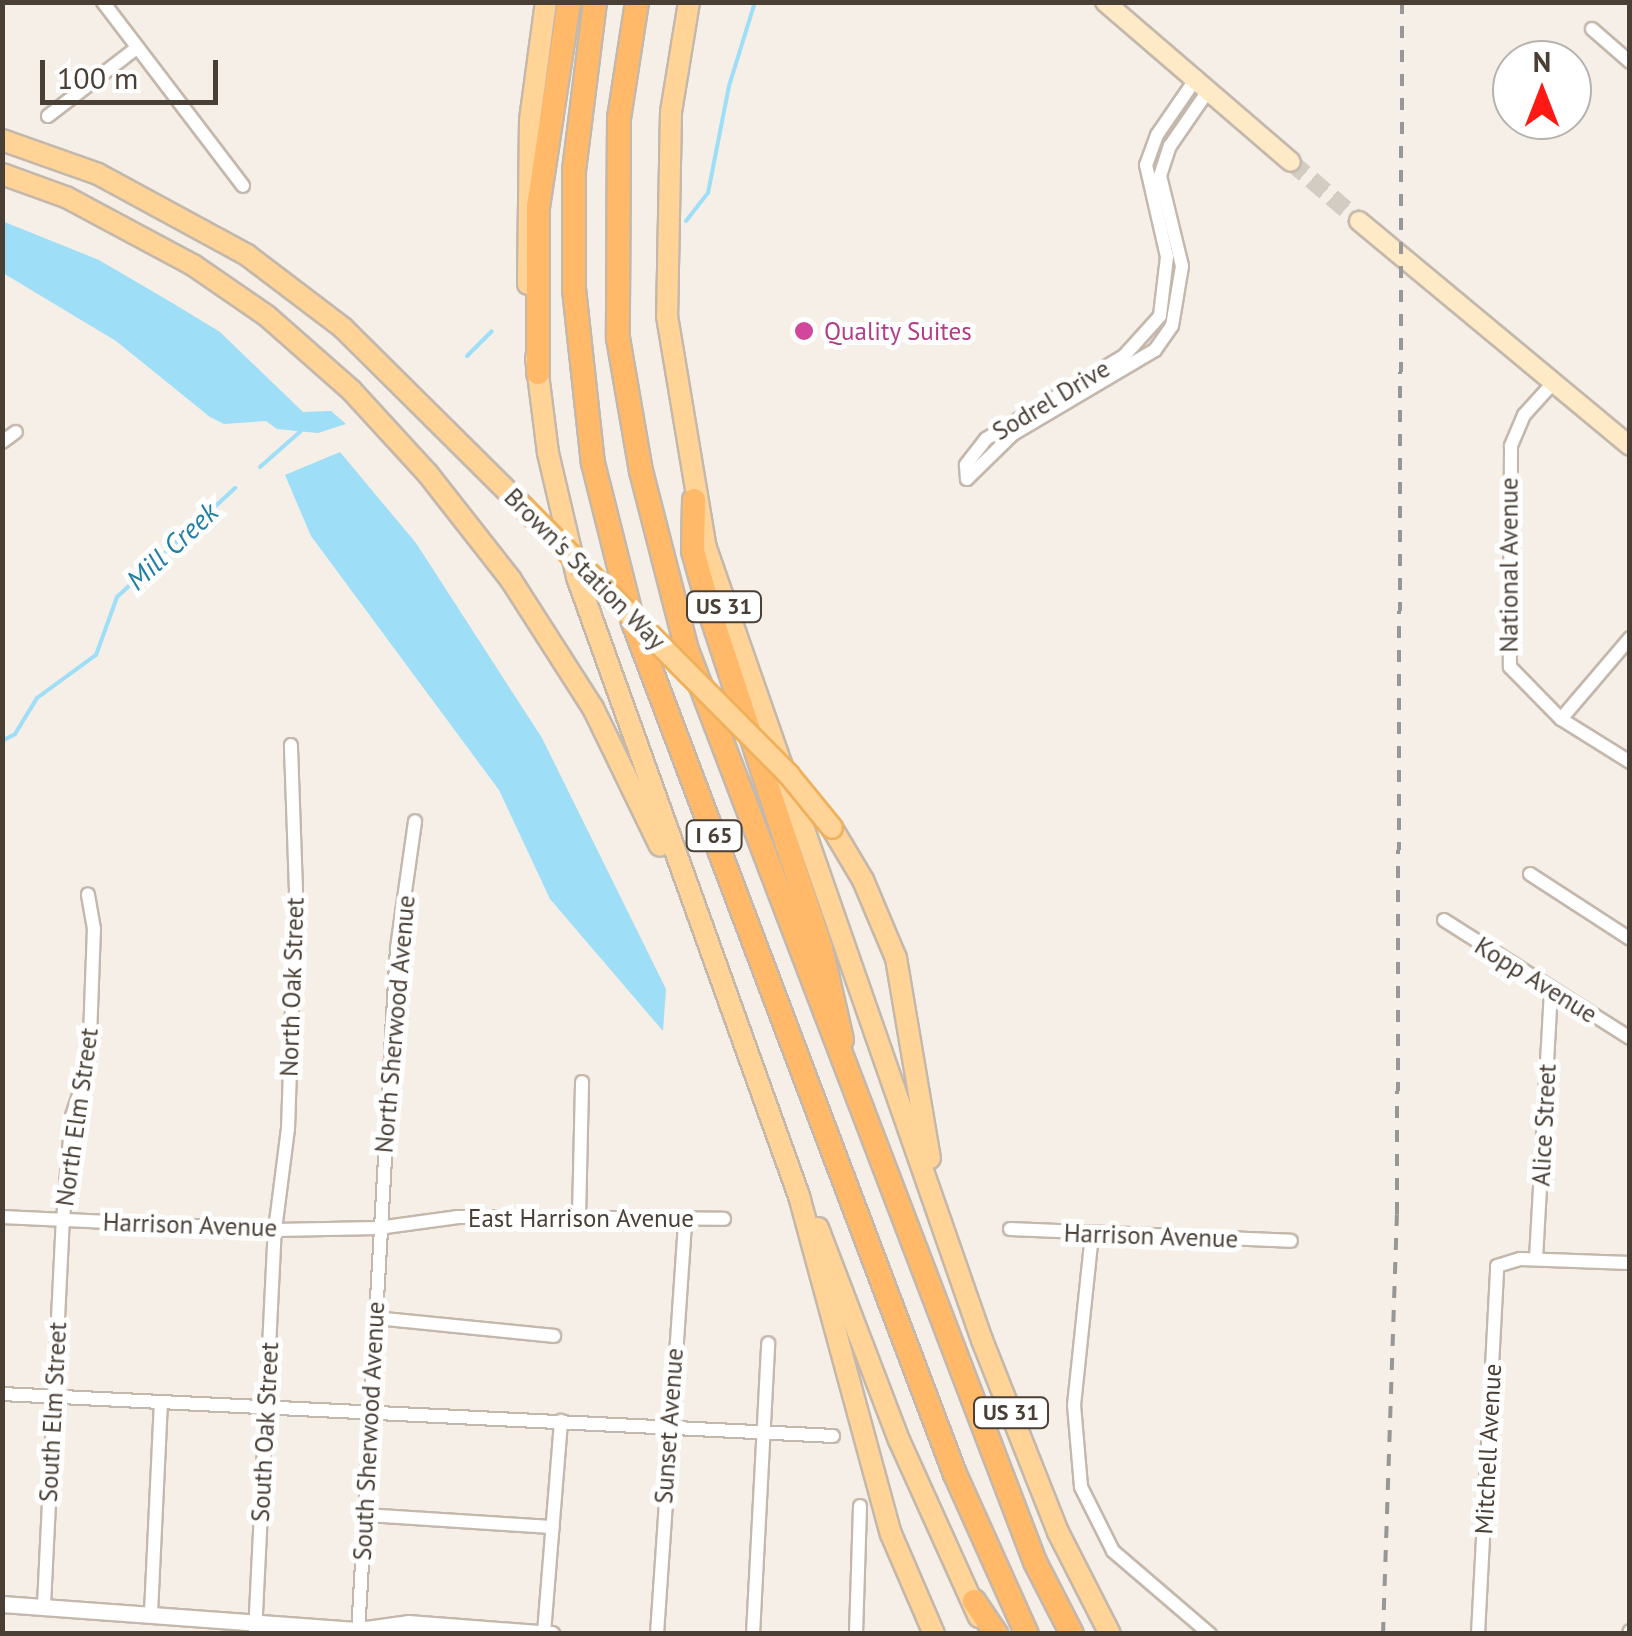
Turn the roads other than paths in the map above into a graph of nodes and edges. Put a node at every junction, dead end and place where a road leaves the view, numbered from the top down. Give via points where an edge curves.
1 (103, 2) edge
2 (546, 2) edge
3 (569, 2) edge
4 (595, 2) edge
5 (637, 2) edge
6 (690, 2) edge
7 (1105, 2) edge
8 (1592, 29) dead end
9 (134, 50) junction
10 (1630, 62) edge
11 (1203, 82) junction
12 (48, 116) dead end
13 (2, 140) edge
14 (1291, 162) tunnel mouth
15 (2, 174) edge
16 (243, 186) dead end
17 (1359, 221) tunnel mouth
18 (538, 373) junction
19 (1554, 384) junction
20 (16, 432) dead end
21 (2, 442) edge
22 (1630, 446) edge
23 (694, 500) junction
24 (1630, 638) edge
25 (1561, 718) junction
26 (291, 744) dead end
27 (1630, 762) edge
28 (416, 821) dead end
29 (1530, 874) dead end
30 (88, 895) dead end
31 (689, 901) junction
32 (1444, 920) dead end
33 (1630, 939) edge
34 (1551, 990) junction
35 (1630, 1038) edge
36 (844, 1063) junction
37 (582, 1082) dead end
38 (930, 1184) junction
39 (800, 1196) junction
40 (2, 1217) edge
41 (579, 1217) junction
42 (685, 1219) junction
43 (724, 1219) dead end
44 (62, 1220) junction
45 (378, 1228) junction
46 (276, 1230) junction
47 (1010, 1230) dead end
48 (1092, 1234) junction
49 (1291, 1242) dead end
50 (1536, 1259) junction
51 (1630, 1263) edge
52 (375, 1318) junction
53 (554, 1336) dead end
54 (768, 1343) dead end
55 (2, 1394) edge
56 (54, 1396) junction
57 (161, 1403) junction
58 (266, 1406) junction
59 (370, 1412) junction
60 (561, 1421) junction
61 (669, 1427) junction
62 (763, 1430) junction
63 (833, 1436) dead end
64 (860, 1506) dead end
65 (366, 1515) junction
66 (554, 1527) junction
67 (974, 1601) joint
68 (2, 1604) edge
69 (44, 1605) junction
70 (151, 1613) junction
71 (256, 1626) edge
72 (989, 1630) edge
73 (361, 1632) edge
74 (544, 1633) edge
75 (1026, 1633) edge
76 (552, 1634) edge
77 (657, 1634) edge
78 (753, 1634) edge
79 (856, 1634) edge
80 (934, 1634) edge
81 (1072, 1634) edge
82 (1110, 1634) edge
83 (1210, 1634) edge
84 (1478, 1634) edge

1 - 9 street
2 - 18 main road via 526,205
3 - 18 highway via 538,207
4 - 75 highway, I 65 via 574,170 574,289 594,463 628,606 955,1474
5 - 36 highway, I 65 via 619,118 615,272 631,419 687,650
6 - 23 main road, US 31 via 671,112 666,224 667,316
7 - 11 main road
8 - 10 street
9 - 12 street
9 - 16 street
11 - 11 street, Sodrel Drive via 1157,135 1146,165 1168,258 1160,316 1124,356 986,440 966,465 967,479 1014,434 1155,350 1172,326 1182,266 1160,176
11 - 14 main road
13 - 38 main road, Brown's Station Way, bridge via 156,201 282,279 380,363 789,775 832,828 868,889 898,968 930,1147
15 - 31 main road, Brown's Station Way via 101,214 193,264 294,338 390,431 486,546 546,633 593,708
17 - 19 main road
18 - 31 main road via 548,454 577,576
19 - 22 main road
19 - 25 street, National Avenue via 1524,415 1511,446 1507,651 1516,676
20 - 21 street
23 - 36 highway via 698,567 840,1012
23 - 38 main road, US 31 via 779,768
24 - 25 street
25 - 27 street, National Avenue
26 - 46 street, North Oak Street via 296,911 288,1129
28 - 45 street, North Sherwood Avenue via 396,948
29 - 33 street
30 - 44 street, North Elm Street via 94,929 88,1064 72,1116
31 - 39 main road
32 - 34 street, Kopp Avenue
34 - 35 street, Kopp Avenue
34 - 50 street, Alice Street
36 - 81 highway, I 65 via 1035,1562
37 - 41 street
38 - 82 main road, US 31 via 1025,1453
39 - 67 main road
39 - 80 main road via 891,1534
40 - 44 street, Harrison Avenue
41 - 42 street, East Harrison Avenue
41 - 45 street, East Harrison Avenue via 458,1217
42 - 43 street, East Harrison Avenue
42 - 61 street, Sunset Avenue
44 - 46 street, Harrison Avenue
44 - 56 street, South Elm Street
45 - 46 street, Harrison Avenue
45 - 52 street, South Sherwood Avenue
46 - 58 street, South Oak Street
47 - 48 street, Harrison Avenue
48 - 49 street, Harrison Avenue
48 - 83 street via 1074,1405 1081,1487 1113,1551
50 - 51 street
50 - 84 street, Mitchell Avenue via 1498,1266
52 - 53 street
52 - 59 street, South Sherwood Avenue
54 - 62 street
55 - 56 street
56 - 57 street
56 - 69 street, South Elm Street
57 - 58 street
57 - 70 street
58 - 59 street
58 - 71 street, South Oak Street
59 - 60 street
59 - 65 street, South Sherwood Avenue
60 - 61 street
60 - 66 street
61 - 62 street
61 - 77 street, Sunset Avenue
62 - 63 street
62 - 78 street
64 - 79 street
65 - 66 street
65 - 73 street, South Sherwood Avenue
66 - 74 street
67 - 72 highway
68 - 69 street
69 - 70 street
70 - 71 street
71 - 73 street
73 - 74 street via 408,1623
74 - 76 street

